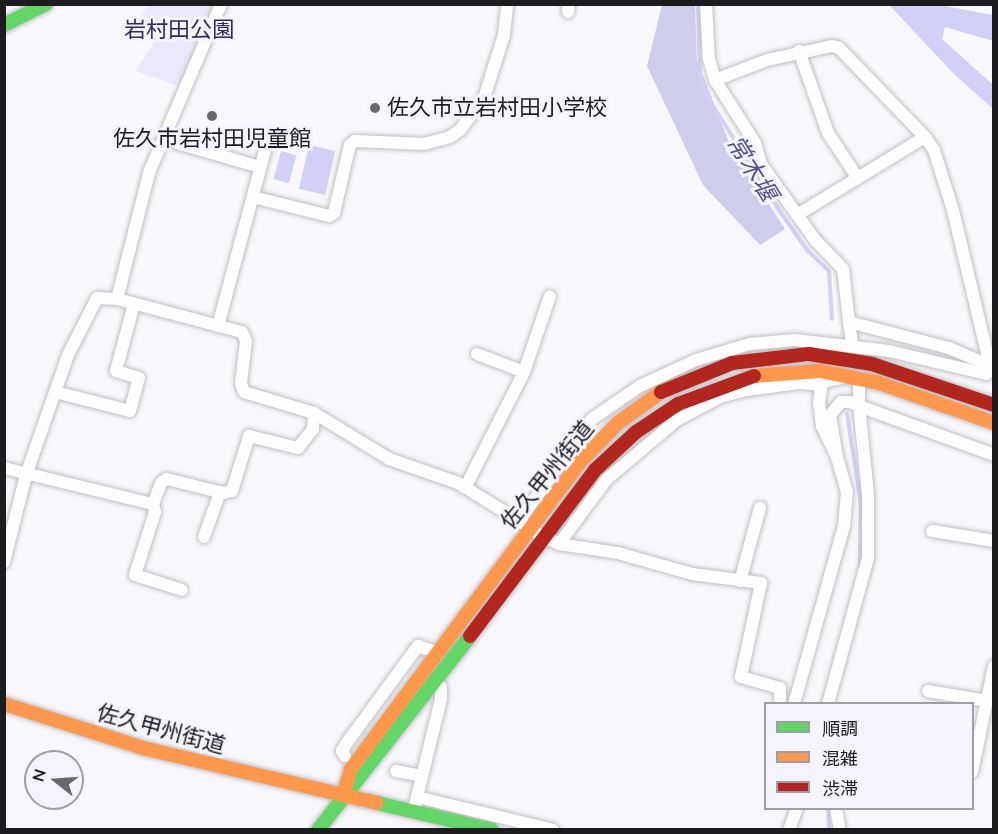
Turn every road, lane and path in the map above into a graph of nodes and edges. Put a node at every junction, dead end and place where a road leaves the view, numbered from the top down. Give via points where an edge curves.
1 (46, 4) edge
2 (221, 4) edge
3 (507, 4) edge
4 (706, 4) edge
5 (4, 25) edge
6 (799, 51) junction
7 (715, 80) junction
8 (268, 135) dead end
9 (925, 138) junction
10 (163, 139) junction
11 (260, 167) junction
12 (857, 177) junction
13 (253, 197) junction
14 (797, 215) junction
15 (550, 296) dead end
16 (117, 299) junction
17 (134, 304) junction
18 (849, 322) junction
19 (218, 326) junction
20 (852, 343) dead end
21 (836, 352) junction
22 (477, 354) dead end
23 (991, 367) edge
24 (524, 372) junction
25 (849, 375) junction
26 (820, 385) junction
27 (860, 387) dead end
28 (55, 392) junction
29 (993, 405) edge
30 (859, 406) junction
31 (314, 413) junction
32 (993, 423) edge
33 (993, 456) edge
34 (837, 457) junction
35 (4, 468) edge
36 (26, 475) junction
37 (465, 488) junction
38 (220, 492) junction
39 (153, 504) junction
40 (760, 508) dead end
41 (524, 524) junction
42 (932, 531) dead end
43 (204, 537) dead end
44 (544, 538) junction
45 (993, 541) edge
46 (559, 544) junction
47 (4, 562) edge
48 (740, 581) junction
49 (182, 590) dead end
50 (437, 652) junction
51 (993, 666) edge
52 (434, 682) junction
53 (928, 691) dead end
54 (987, 701) junction
55 (780, 702) edge
56 (795, 702) edge
57 (829, 702) edge
58 (4, 704) edge
59 (345, 756) dead end
60 (974, 763) edge
61 (396, 771) dead end
62 (422, 776) junction
63 (344, 793) junction
64 (416, 803) junction
65 (796, 810) edge
66 (836, 810) edge
67 (318, 830) edge
68 (492, 830) edge
69 (553, 830) edge
70 (789, 830) edge
71 (840, 830) edge

1 - 5 main road
2 - 10 street
3 - 13 street via 504,35 484,98 455,133 424,144 355,141 350,145 334,213 330,216
4 - 7 street via 709,59
6 - 7 street
6 - 9 street via 839,48
6 - 12 street via 824,124
7 - 14 street via 755,143 761,164
8 - 11 street
9 - 12 street
9 - 23 street via 934,150 953,210
10 - 11 street
10 - 16 street via 150,170
11 - 13 street
12 - 14 street
13 - 19 street
14 - 18 street via 843,269
15 - 24 street
16 - 17 street
16 - 28 street via 97,298 92,304
17 - 19 street
17 - 28 street via 116,371 139,378 130,411
18 - 20 street
18 - 23 street via 949,348
19 - 31 street via 246,337 241,383 244,392
21 - 23 street via 889,351 986,374
21 - 29 main road, 佐久甲州街道
21 - 41 main road, 佐久甲州街道 via 758,358 700,374 662,392 598,441
21 - 41 street via 795,340 750,344 696,360 640,386 592,419
22 - 24 street
24 - 37 street
25 - 26 street
25 - 32 main road, 佐久甲州街道
25 - 44 main road, 佐久甲州街道 via 805,370 774,372 728,383 678,404 614,451
26 - 34 street via 822,426
26 - 46 street via 799,383 747,390 701,405 614,472
27 - 30 street
28 - 36 street
30 - 33 street
30 - 34 street via 841,402 830,415
30 - 57 street via 868,494 868,558
31 - 37 street via 389,459
31 - 38 street via 313,429 298,448 249,436 232,491
34 - 56 street via 847,492 844,526
35 - 36 street
36 - 39 street via 35,473
36 - 47 street
37 - 41 street
38 - 39 street via 167,479 160,483
38 - 43 street
39 - 49 street via 155,512 135,575
40 - 48 street
41 - 44 street
41 - 50 main road, 佐久甲州街道
42 - 45 street
44 - 46 street
44 - 52 main road, 佐久甲州街道
46 - 48 street
48 - 55 street via 761,584 741,677 780,688
50 - 59 street via 418,646 346,744 342,751
50 - 63 main road, 佐久甲州街道 via 351,769
51 - 54 street
52 - 62 street via 441,687 441,699
52 - 63 main road, 佐久甲州街道 via 363,777
53 - 54 street
54 - 60 street
58 - 63 main road, 佐久甲州街道 via 138,747
61 - 62 street
62 - 64 street
63 - 64 main road
63 - 67 main road
64 - 68 main road
64 - 69 street
65 - 70 street
66 - 71 street

